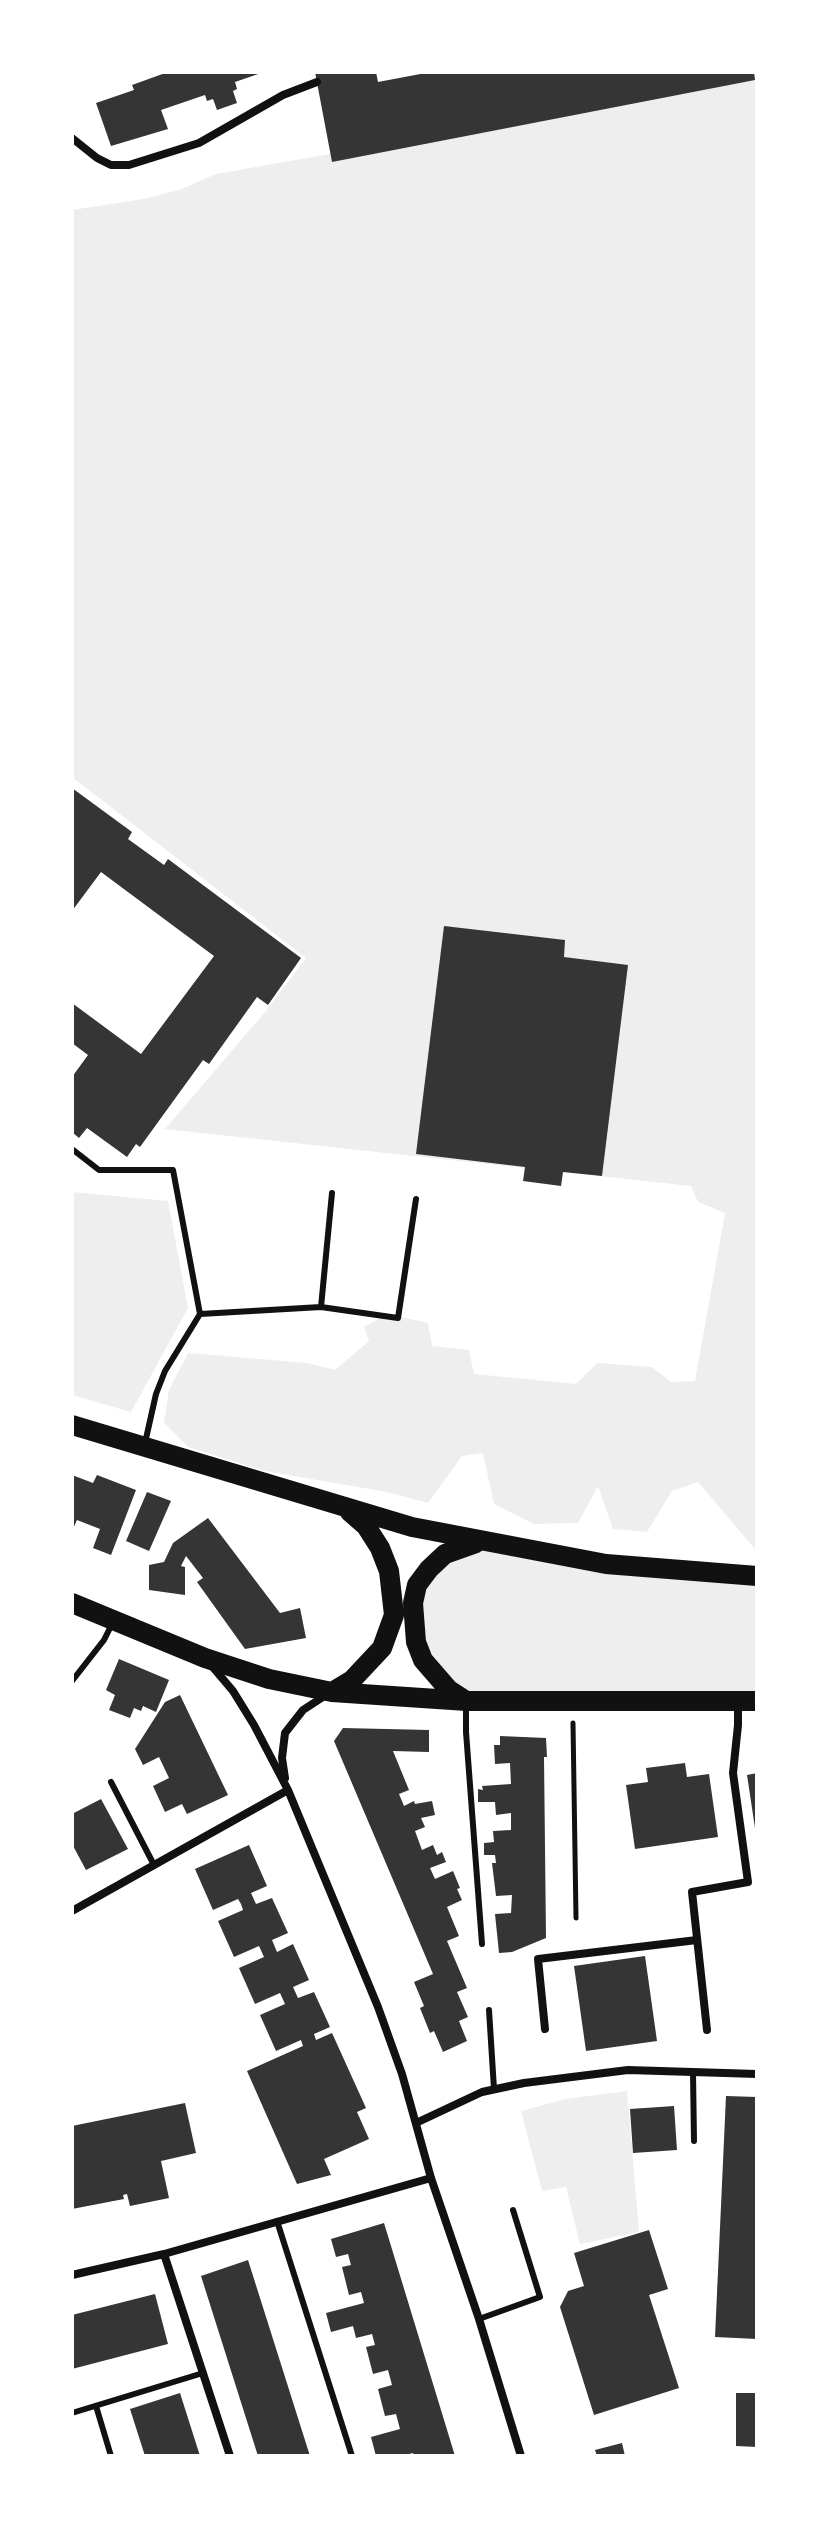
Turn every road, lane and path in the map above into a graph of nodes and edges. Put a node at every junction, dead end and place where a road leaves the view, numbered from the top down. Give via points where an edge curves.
1 (317, 82) dead end
2 (72, 138) edge
3 (72, 1149) edge
4 (332, 1193) dead end
5 (416, 1199) dead end
6 (321, 1307) junction
7 (200, 1314) junction
8 (72, 1425) edge
9 (144, 1445) junction
10 (347, 1509) junction
11 (479, 1542) junction
12 (757, 1576) edge
13 (72, 1603) edge
14 (114, 1620) junction
15 (205, 1658) junction
16 (72, 1681) edge
17 (332, 1692) junction
18 (467, 1701) junction
19 (573, 1701) junction
20 (748, 1701) edge
21 (111, 1782) dead end
22 (288, 1790) junction
23 (154, 1865) junction
24 (72, 1911) edge
25 (576, 1918) dead end
26 (697, 1940) junction
27 (482, 1944) dead end
28 (489, 2010) dead end
29 (545, 2029) dead end
30 (707, 2030) dead end
31 (693, 2072) junction
32 (757, 2074) edge
33 (494, 2089) junction
34 (416, 2123) junction
35 (694, 2141) dead end
36 (431, 2178) junction
37 (513, 2210) dead end
38 (277, 2221) junction
39 (164, 2254) junction
40 (72, 2275) edge
41 (479, 2319) junction
42 (203, 2373) junction
43 (96, 2406) junction
44 (72, 2413) edge
45 (111, 2456) edge
46 (230, 2456) edge
47 (352, 2456) edge
48 (521, 2456) edge

1 - 2 street via 283,95 199,143 129,165 111,165
3 - 7 lane via 99,1170 173,1170
4 - 6 lane
5 - 6 lane via 398,1318
6 - 7 lane
7 - 9 lane via 165,1371
8 - 9 highway
9 - 10 highway
10 - 11 highway
10 - 17 highway via 380,1548 389,1571 394,1615 382,1648 352,1680
11 - 12 highway via 606,1564
11 - 18 highway via 445,1554 417,1585 413,1603 423,1660 449,1690
13 - 14 highway
14 - 15 highway
14 - 16 lane
15 - 17 highway
15 - 22 street via 233,1691
17 - 18 highway
17 - 22 street via 303,1710 285,1733 282,1758
18 - 19 highway
18 - 27 lane
19 - 20 highway
19 - 25 path
20 - 26 street via 733,1773 748,1882 692,1892
21 - 23 lane
22 - 23 street
22 - 34 street via 383,2019
23 - 24 street
26 - 29 street via 538,1959
26 - 30 street
28 - 33 lane
31 - 32 street
31 - 33 street via 628,2070
31 - 35 lane
33 - 34 street
34 - 36 street
36 - 38 street
36 - 41 street
37 - 41 lane via 540,2297
38 - 39 street
38 - 47 lane
39 - 40 street
39 - 42 street
41 - 48 street
42 - 43 lane
42 - 46 street
43 - 44 lane
43 - 45 lane

